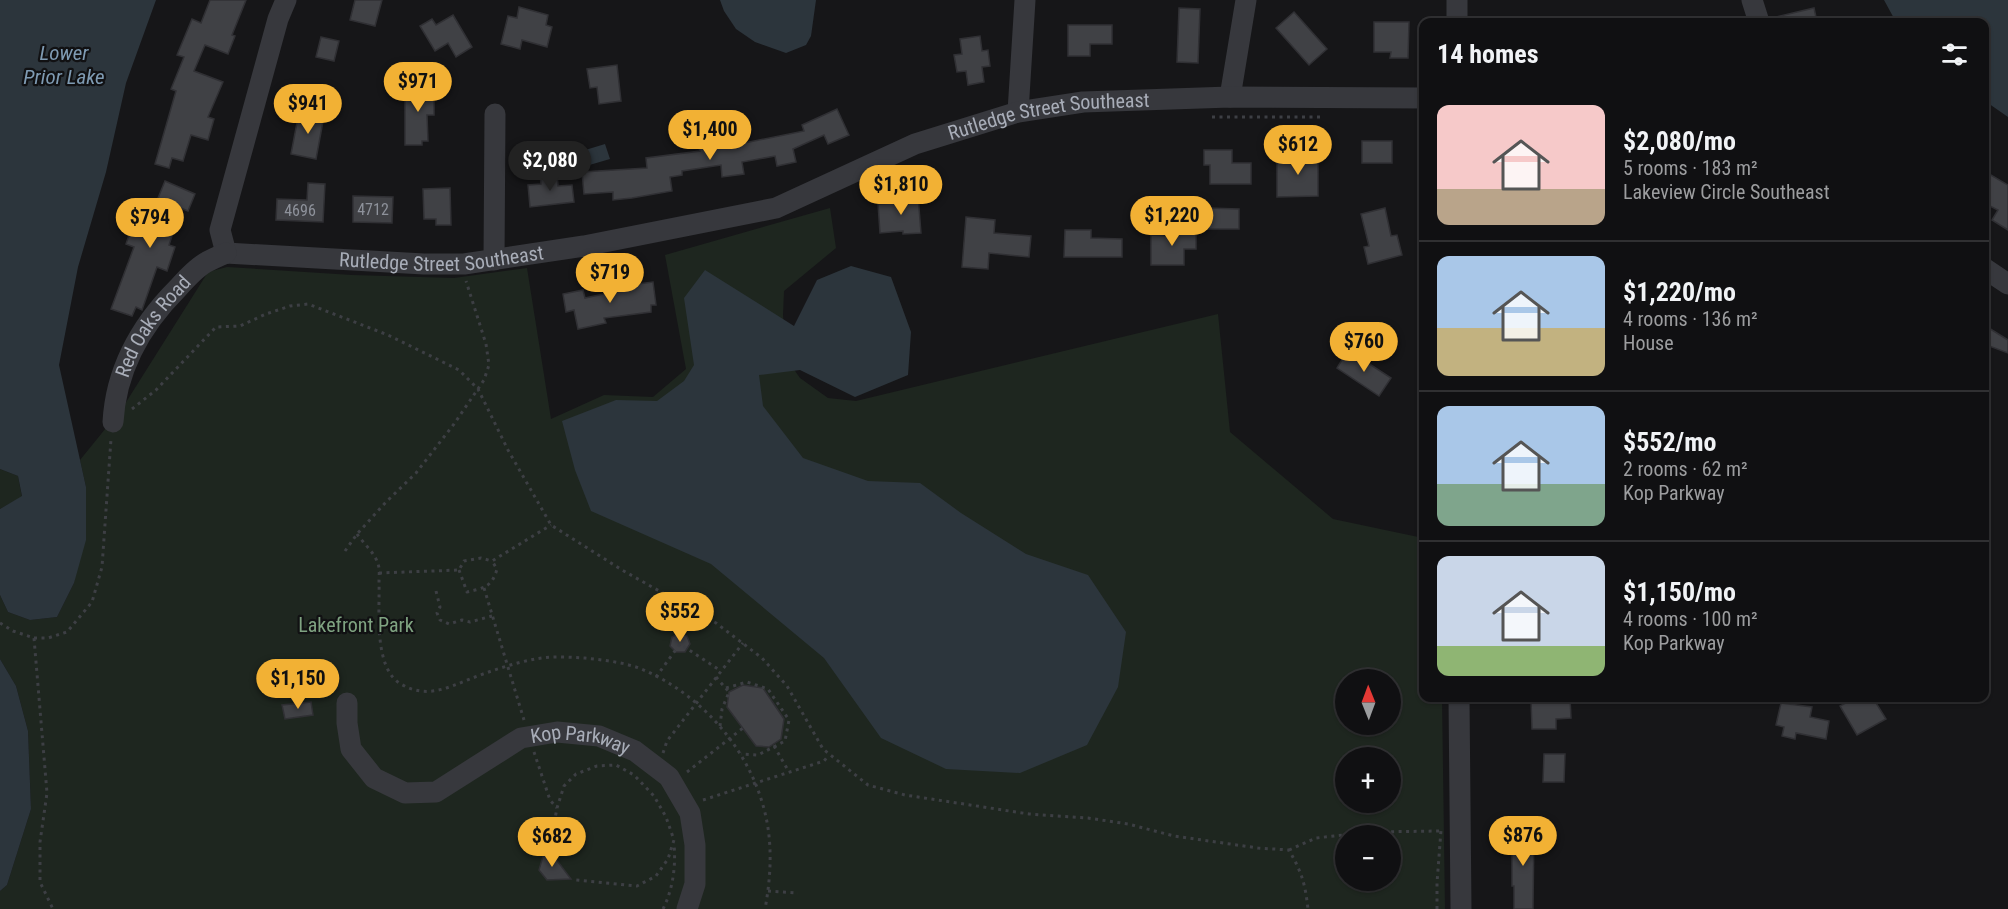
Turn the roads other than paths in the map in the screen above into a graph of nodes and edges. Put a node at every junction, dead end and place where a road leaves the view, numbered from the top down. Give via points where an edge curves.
1 (286, 0) edge
2 (1025, 0) edge
3 (1246, 0) edge
4 (1457, 0) edge
5 (1752, 0) edge
6 (1457, 18) edge
7 (1758, 18) edge
8 (1230, 97) junction
9 (1419, 98) edge
10 (1018, 112) junction
11 (495, 114) dead end
12 (226, 253) junction
13 (494, 260) junction
14 (1989, 271) edge
15 (2008, 284) edge
16 (113, 422) road end
17 (1459, 702) edge
18 (347, 703) dead end
19 (687, 909) edge
20 (1461, 909) edge

1 - 12 street via 220,230
2 - 10 street
3 - 8 street
4 - 6 street
5 - 7 street
8 - 9 street, Rutledge Street Southeast
8 - 10 street, Rutledge Street Southeast via 1083,102
10 - 13 street, Rutledge Street Southeast via 915,144 776,208
11 - 13 street
12 - 13 street, Rutledge Street Southeast via 424,264
12 - 16 street, Red Oaks Road via 192,273 160,305 138,337 124,365
14 - 15 street
17 - 20 street
18 - 19 street, Kop Parkway via 351,749 374,778 405,793 436,792 521,738 556,732 599,736 635,751 669,777 690,813 695,884

